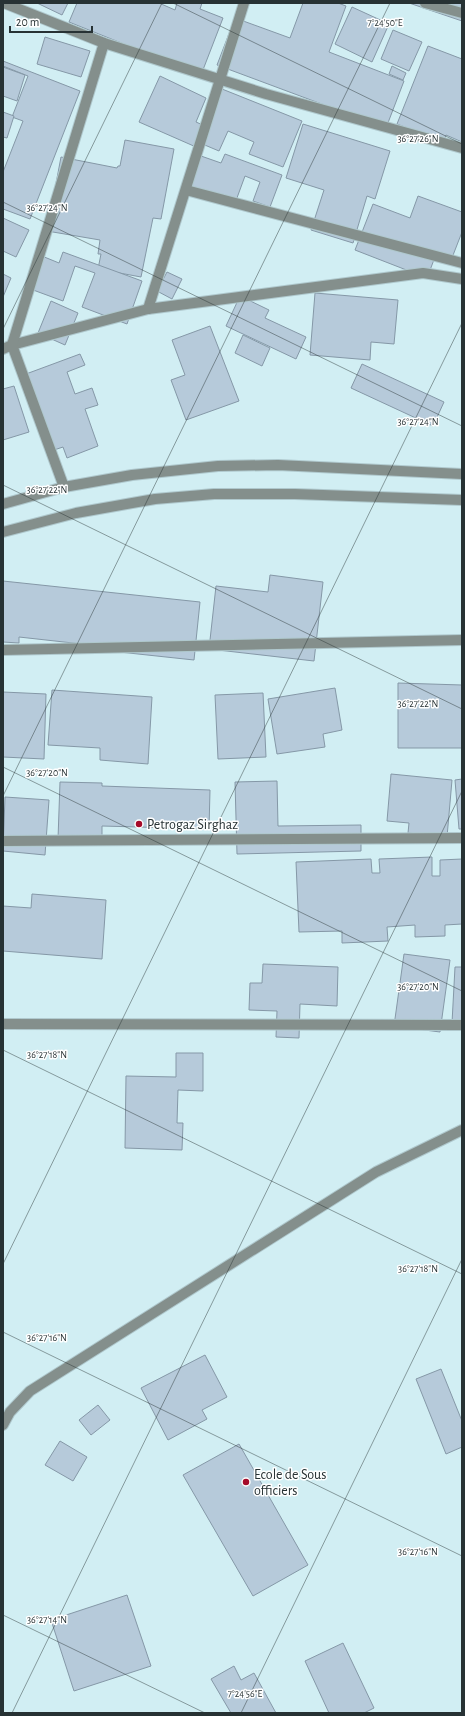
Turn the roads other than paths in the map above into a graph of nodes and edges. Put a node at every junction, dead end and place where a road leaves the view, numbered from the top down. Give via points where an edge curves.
1 (4, 3) edge
2 (244, 3) edge
3 (425, 3) edge
4 (462, 13) edge
5 (104, 43) junction
6 (220, 79) junction
7 (462, 148) edge
8 (186, 190) junction
9 (462, 263) edge
10 (462, 279) edge
11 (148, 309) junction
12 (7, 347) edge
13 (462, 474) edge
14 (64, 487) junction
15 (462, 500) edge
16 (3, 504) edge
17 (3, 532) edge
18 (462, 640) edge
19 (3, 650) edge
20 (462, 838) edge
21 (3, 841) edge
22 (3, 1024) edge
23 (462, 1025) edge
24 (462, 1130) edge
25 (3, 1425) edge

1 - 5 street
2 - 6 street
3 - 4 street
5 - 6 street
5 - 12 street
6 - 7 street
6 - 8 street
8 - 9 street
8 - 11 street
10 - 11 street via 423,274
11 - 12 street
12 - 14 street
13 - 14 street via 278,465 218,466 132,475
14 - 16 street
15 - 17 street via 214,494 154,499 76,512
18 - 19 street
20 - 21 street
22 - 23 street
24 - 25 street via 376,1172 30,1391 10,1412

